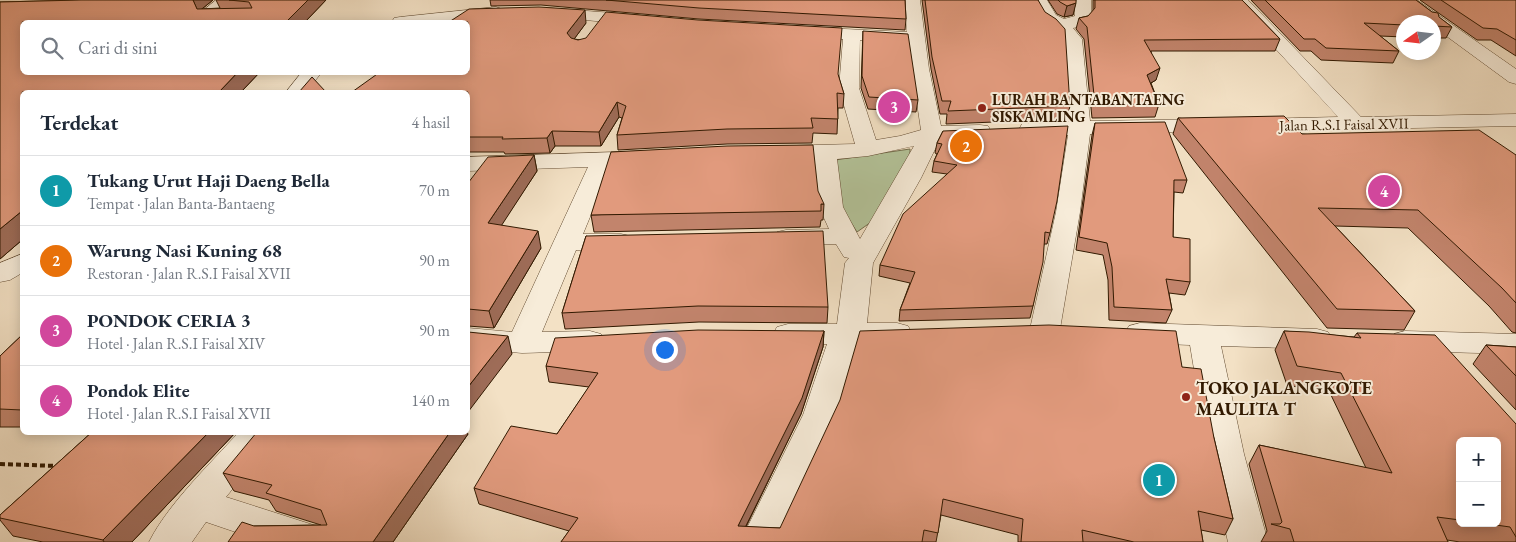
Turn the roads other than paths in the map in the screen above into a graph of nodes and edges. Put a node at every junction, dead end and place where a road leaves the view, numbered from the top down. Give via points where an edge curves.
1 (227, 0) edge
2 (477, 0) edge
3 (912, 0) edge
4 (1039, 0) edge
5 (1083, 0) edge
6 (1239, 0) edge
7 (1407, 0) edge
8 (458, 16) junction
9 (602, 17) junction
10 (215, 20) edge
11 (419, 20) edge
12 (657, 22) edge
13 (1061, 26) junction
14 (790, 32) edge
15 (588, 35) edge
16 (852, 35) junction
17 (917, 38) junction
18 (310, 75) edge
19 (1516, 78) edge
20 (298, 90) edge
21 (1516, 120) edge
22 (1356, 124) junction
23 (1080, 127) junction
24 (932, 133) junction
25 (868, 149) junction
26 (756, 153) edge
27 (825, 153) junction
28 (669, 156) edge
29 (602, 160) junction
30 (470, 164) edge
31 (845, 236) junction
32 (765, 238) edge
33 (648, 241) edge
34 (565, 242) junction
35 (20, 263) edge
36 (859, 263) junction
37 (0, 274) edge
38 (1046, 330) edge
39 (1112, 331) edge
40 (927, 332) edge
41 (757, 334) edge
42 (847, 335) junction
43 (1204, 337) junction
44 (470, 338) edge
45 (620, 339) edge
46 (1343, 340) edge
47 (1382, 341) edge
48 (1432, 342) junction
49 (522, 343) junction
50 (1516, 344) edge
51 (1458, 370) edge
52 (257, 435) edge
53 (198, 504) junction
54 (169, 542) edge
55 (315, 542) edge
56 (760, 542) edge
57 (1248, 542) edge

1 - 10 street via 208,13 209,18
2 - 8 street
3 - 17 street
4 - 13 street via 1050,18
5 - 13 street via 1083,18
6 - 22 street
7 - 19 street
8 - 9 street via 524,12
8 - 11 street
9 - 12 street
9 - 15 street
13 - 23 street via 1073,39
14 - 16 street
16 - 17 street
16 - 25 street via 849,88
17 - 24 street
18 - 20 street
21 - 22 street, Jalan R.S.I Faisal XVII
22 - 23 street, Jalan R.S.I Faisal XVII
23 - 24 street, Jalan R.S.I Faisal XVII
23 - 38 street
24 - 25 street, Jalan R.S.I Faisal XVII
24 - 36 street
25 - 27 street, Jalan R.S.I Faisal XVII
26 - 27 street, Jalan R.S.I Faisal XVII
27 - 31 street via 832,207
28 - 29 street
29 - 30 street
29 - 34 street
31 - 32 street
31 - 36 street
33 - 34 street
34 - 49 street
35 - 37 street
36 - 42 street
39 - 43 street
40 - 42 street
41 - 42 street
42 - 56 street via 820,415
43 - 46 street
43 - 57 street via 1226,454
44 - 49 street
45 - 49 street
47 - 48 street
48 - 50 street
48 - 51 street
52 - 53 street
53 - 54 street
53 - 55 street

